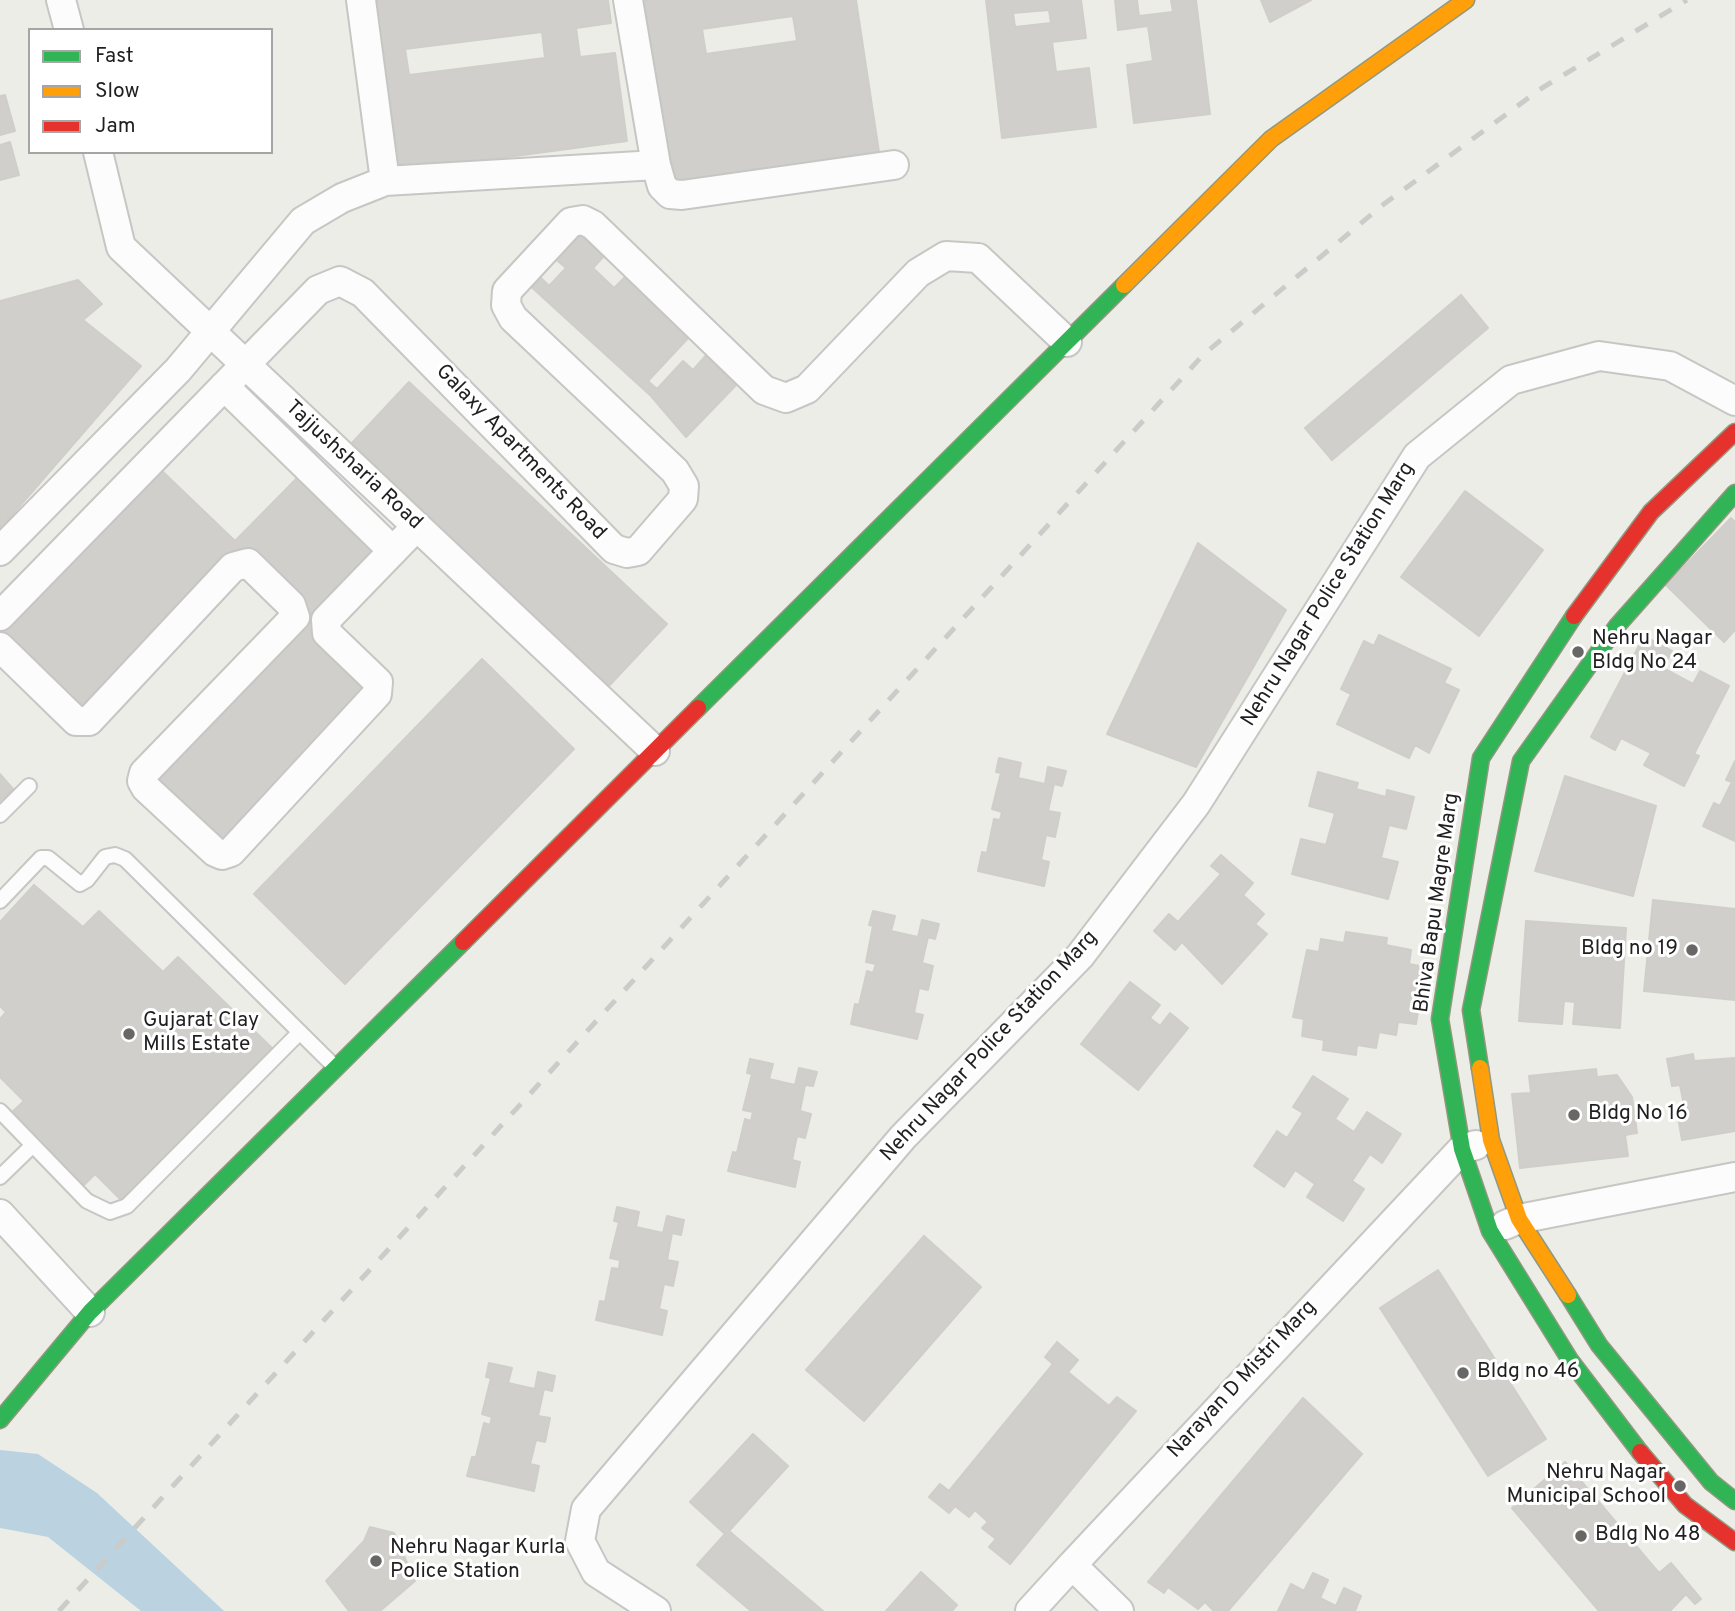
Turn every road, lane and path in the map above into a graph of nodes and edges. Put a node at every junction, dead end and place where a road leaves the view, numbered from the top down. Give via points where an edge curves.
1 (61, 0) edge
2 (361, 0) edge
3 (628, 0) edge
4 (1465, 0) edge
5 (68, 28) edge
6 (98, 154) edge
7 (656, 165) junction
8 (894, 165) dead end
9 (386, 181) junction
10 (211, 331) junction
11 (1067, 342) junction
12 (245, 364) junction
13 (224, 386) junction
14 (1735, 401) edge
15 (1730, 445) edge
16 (1735, 493) edge
17 (417, 526) junction
18 (0, 551) edge
19 (393, 551) junction
20 (0, 616) edge
21 (0, 647) edge
22 (655, 751) junction
23 (29, 786) dead end
24 (0, 815) edge
25 (0, 901) edge
26 (300, 1032) junction
27 (336, 1068) junction
28 (0, 1111) edge
29 (1491, 1140) junction
30 (33, 1145) junction
31 (1461, 1149) junction
32 (0, 1177) edge
33 (1735, 1177) edge
34 (0, 1214) edge
35 (1519, 1219) junction
36 (1490, 1231) junction
37 (90, 1312) junction
38 (0, 1420) edge
39 (1663, 1426) junction
40 (1636, 1448) junction
41 (1735, 1501) edge
42 (1735, 1542) edge
43 (1072, 1565) junction
44 (656, 1611) edge
45 (1030, 1611) edge
46 (1119, 1611) edge

1 - 5 street
2 - 9 street
3 - 7 street
4 - 11 street via 1271,139
6 - 10 street, Tajjushsharia Road via 121,247
7 - 8 street via 662,186 670,194 682,195
7 - 9 street
9 - 10 street via 342,198 303,221
10 - 12 street, Tajjushsharia Road
10 - 18 street
11 - 12 street, Galaxy Apartments Road via 978,258 946,256 918,273 807,389 786,398 764,390 593,225 583,220 571,222 507,291 506,305 513,318 675,471 684,486 683,499 638,551 627,553 614,549 363,293 340,281 318,290
11 - 22 street
12 - 13 street
12 - 17 street, Tajjushsharia Road
13 - 19 street
13 - 20 street
14 - 44 street, Nehru Nagar Police Station Marg via 1670,366 1599,356 1511,380 1417,456 1196,804 1080,956 903,1137 586,1509 580,1541 596,1572
15 - 31 street, Bhiva Bapu Magre Marg via 1651,512 1589,593 1481,758 1440,1019
16 - 29 street via 1617,626 1521,761 1471,1010
17 - 19 street
17 - 22 street, Tajjushsharia Road
19 - 21 street via 326,620 327,633 378,682 377,694 231,852 222,855 142,781 144,773 295,617 291,605 248,563 233,567 89,720 76,721
22 - 27 street
23 - 24 lane
25 - 26 lane via 41,858 48,858 80,884 106,857 125,859
26 - 27 lane
26 - 30 lane via 127,1206 110,1212 96,1208
27 - 37 street
28 - 30 lane
29 - 31 street
29 - 35 street
30 - 32 lane
31 - 36 street, Bhiva Bapu Magre Marg
31 - 43 street, Narayan D Mistri Marg
33 - 35 street
34 - 37 street
35 - 36 street
35 - 39 street via 1599,1345
36 - 40 street, Bhiva Bapu Magre Marg via 1570,1360
37 - 38 street
39 - 40 street
39 - 41 street via 1711,1482
40 - 42 street, Bhiva Bapu Magre Marg via 1685,1505
43 - 45 street, Narayan D Mistri Marg
43 - 46 street

